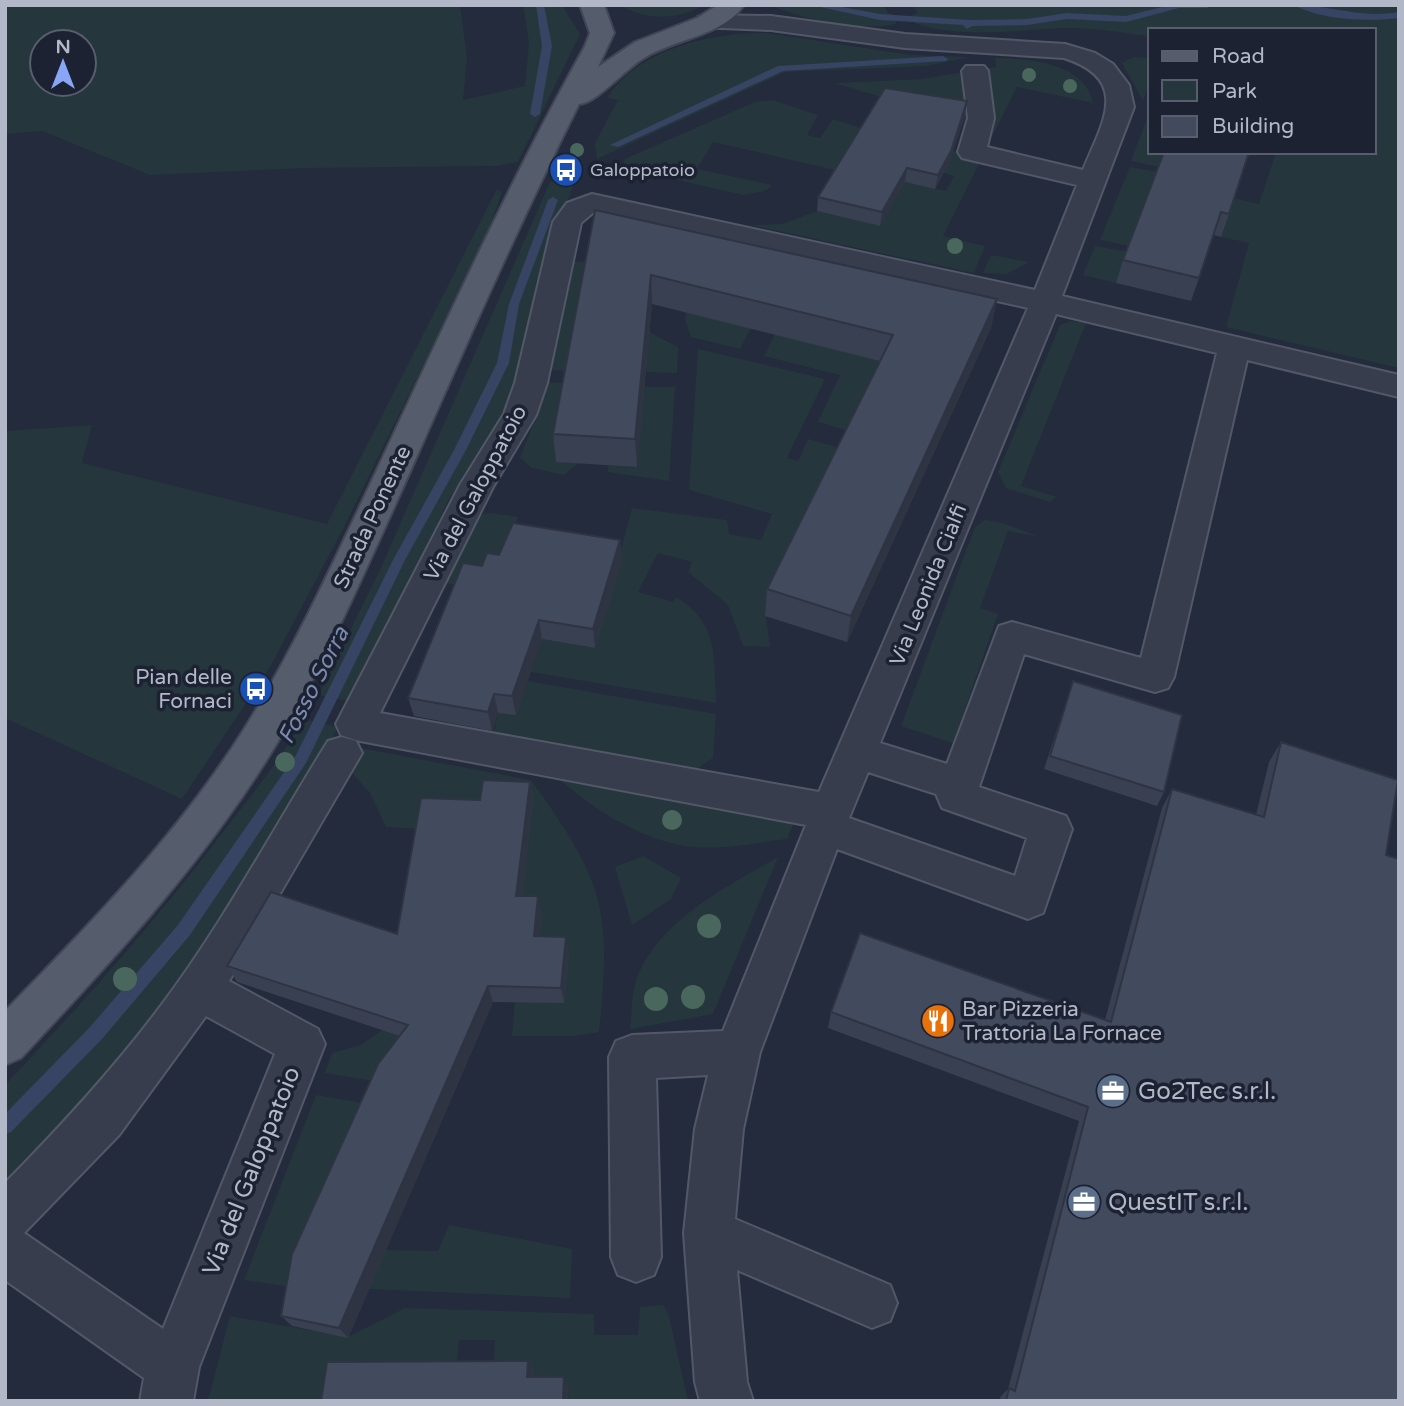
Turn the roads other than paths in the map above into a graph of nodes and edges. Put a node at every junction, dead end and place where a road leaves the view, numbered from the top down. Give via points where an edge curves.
1 (732, 5) edge
2 (756, 5) edge
3 (592, 6) edge
4 (697, 25) junction
5 (812, 29) junction
6 (975, 71) dead end
7 (558, 122) junction
8 (1093, 181) junction
9 (1046, 302) junction
10 (1235, 345) junction
11 (1399, 386) edge
12 (858, 752) junction
13 (342, 753) dead end
14 (960, 785) junction
15 (828, 820) junction
16 (200, 989) junction
17 (5, 1043) edge
18 (737, 1052) junction
19 (5, 1219) edge
20 (709, 1233) junction
21 (5, 1250) edge
22 (636, 1257) dead end
23 (872, 1303) dead end
24 (169, 1384) edge
25 (727, 1401) edge

1 - 4 main road, Strada Ponente
2 - 5 street, Via Leonida Cialfi
3 - 4 main road, Strada Ponente via 604,17 626,25 665,30
3 - 7 main road, Strada Ponente via 601,38
4 - 5 street, Via Leonida Cialfi via 754,22
4 - 7 main road, Strada Ponente via 652,43 616,65
5 - 8 street, Via Leonida Cialfi via 925,43 1048,49 1091,59 1118,86 1121,107
6 - 8 street via 981,118 972,152
7 - 17 main road, Strada Ponente via 324,620 253,748 142,895
8 - 9 street, Via Leonida Cialfi
9 - 10 street, Via del Galoppatoio
9 - 12 street, Via Leonida Cialfi
9 - 15 street, Via del Galoppatoio via 592,202 576,209 567,222 520,415 477,485 355,724
10 - 11 street, Via del Galoppatoio
10 - 14 street via 1155,677 1012,636
12 - 14 street
12 - 15 street, Via Leonida Cialfi
13 - 16 street
14 - 15 street via 956,796 1051,828 1028,900
15 - 18 street, Via Leonida Cialfi
16 - 19 street via 125,1090
16 - 24 street, Via del Galoppatoio via 302,1044
18 - 20 street, Via Leonida Cialfi via 719,1129
18 - 22 street via 632,1057
20 - 23 street
20 - 25 street, Via Leonida Cialfi via 721,1382
21 - 24 street, Via del Galoppatoio

